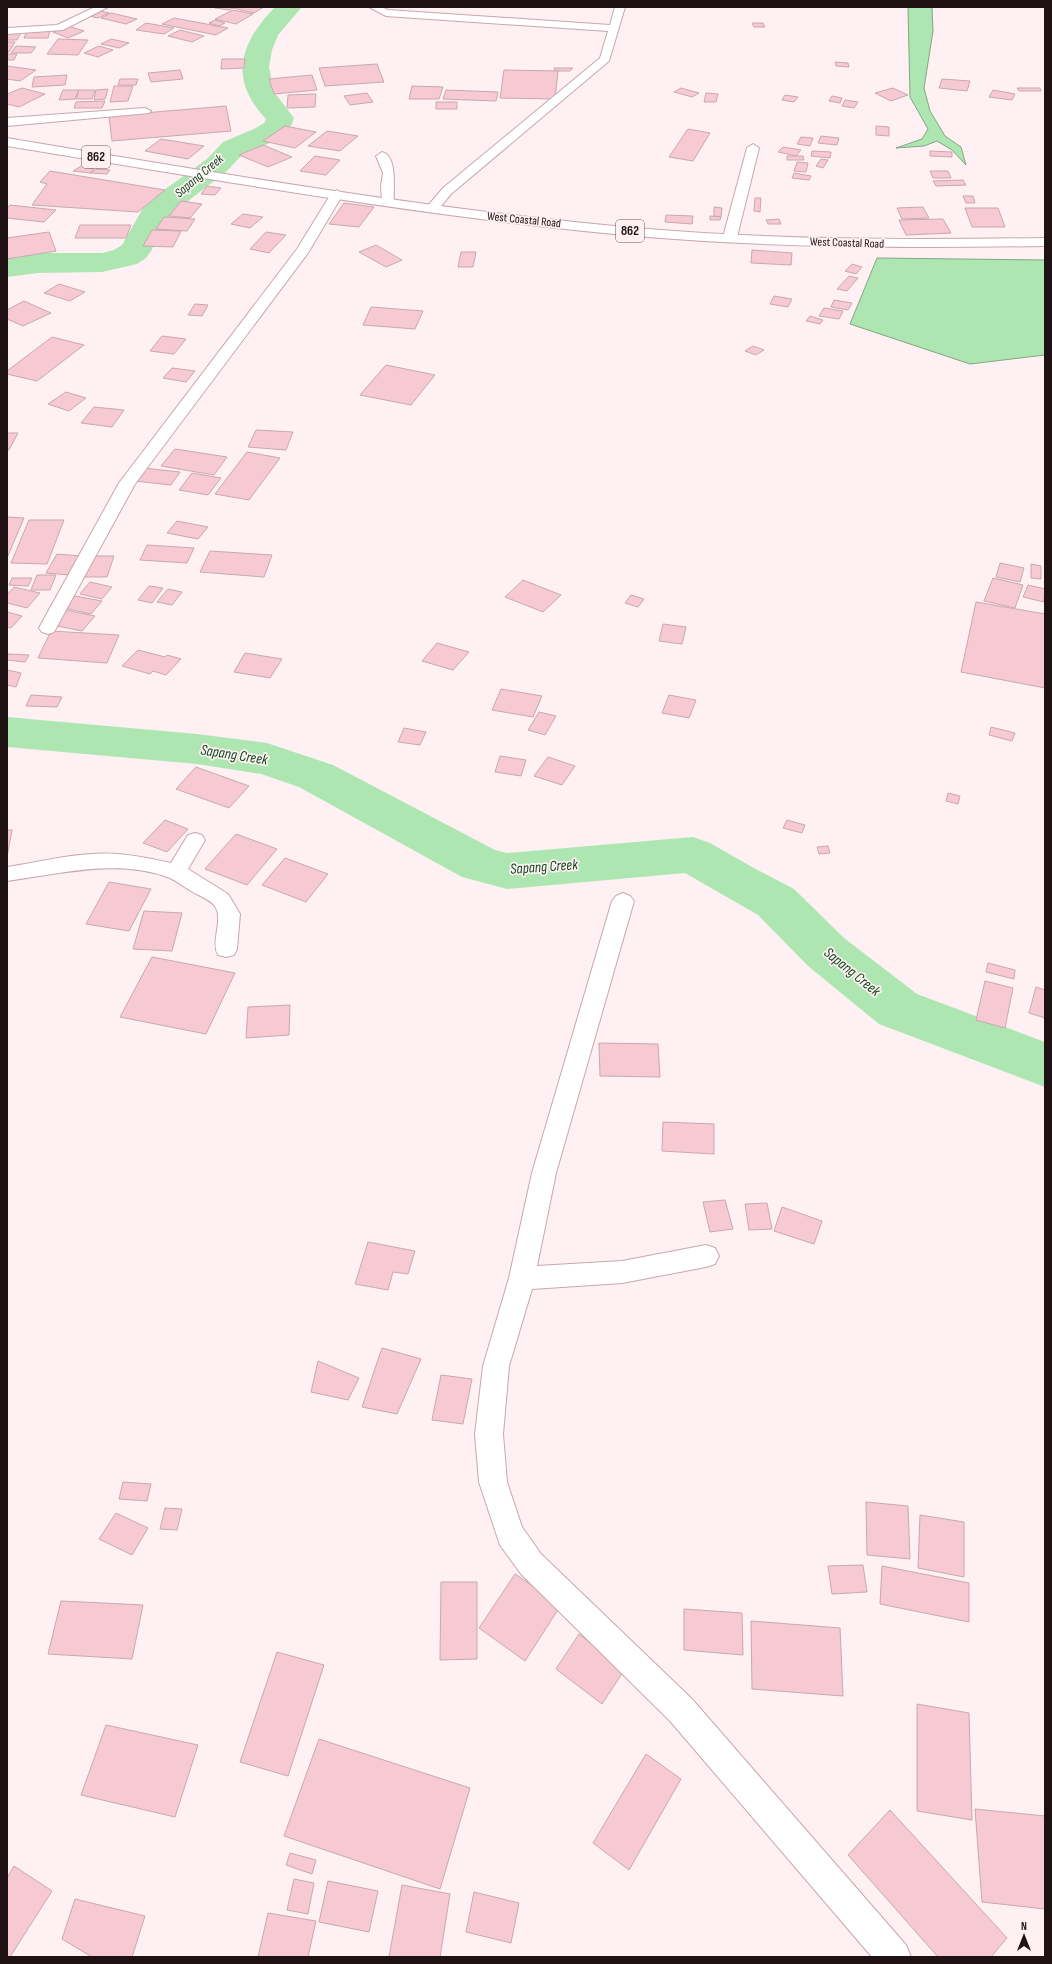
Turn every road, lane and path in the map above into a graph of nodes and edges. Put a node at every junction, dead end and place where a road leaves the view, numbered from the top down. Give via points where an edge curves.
1 (103, 7) edge
2 (374, 7) edge
3 (620, 7) edge
4 (613, 28) junction
5 (7, 31) edge
6 (145, 111) dead end
7 (7, 122) edge
8 (7, 142) edge
9 (753, 148) dead end
10 (382, 156) dead end
11 (337, 194) junction
12 (388, 202) junction
13 (432, 208) junction
14 (730, 238) junction
15 (1045, 242) edge
16 (48, 628) dead end
17 (195, 840) dead end
18 (176, 872) junction
19 (7, 874) edge
20 (623, 901) dead end
21 (226, 949) dead end
22 (706, 1256) dead end
23 (522, 1278) junction
24 (894, 1957) edge

1 - 5 street via 59,28
2 - 4 street via 386,13
3 - 4 street
4 - 13 street via 605,58 447,191
6 - 7 street
8 - 11 street, West Coastal Road / 862
9 - 14 street
10 - 12 street via 389,173
11 - 12 street, West Coastal Road / 862
11 - 16 street via 303,250 127,483
12 - 13 street, West Coastal Road / 862
13 - 14 street, West Coastal Road / 862 via 637,232
14 - 15 street, West Coastal Road / 862 via 881,244
17 - 18 street
18 - 19 street via 115,861
18 - 21 street via 221,899 229,914
20 - 23 street via 544,1173
22 - 23 street via 622,1272
23 - 24 street via 496,1366 489,1434 493,1482 510,1535 531,1564 681,1710

